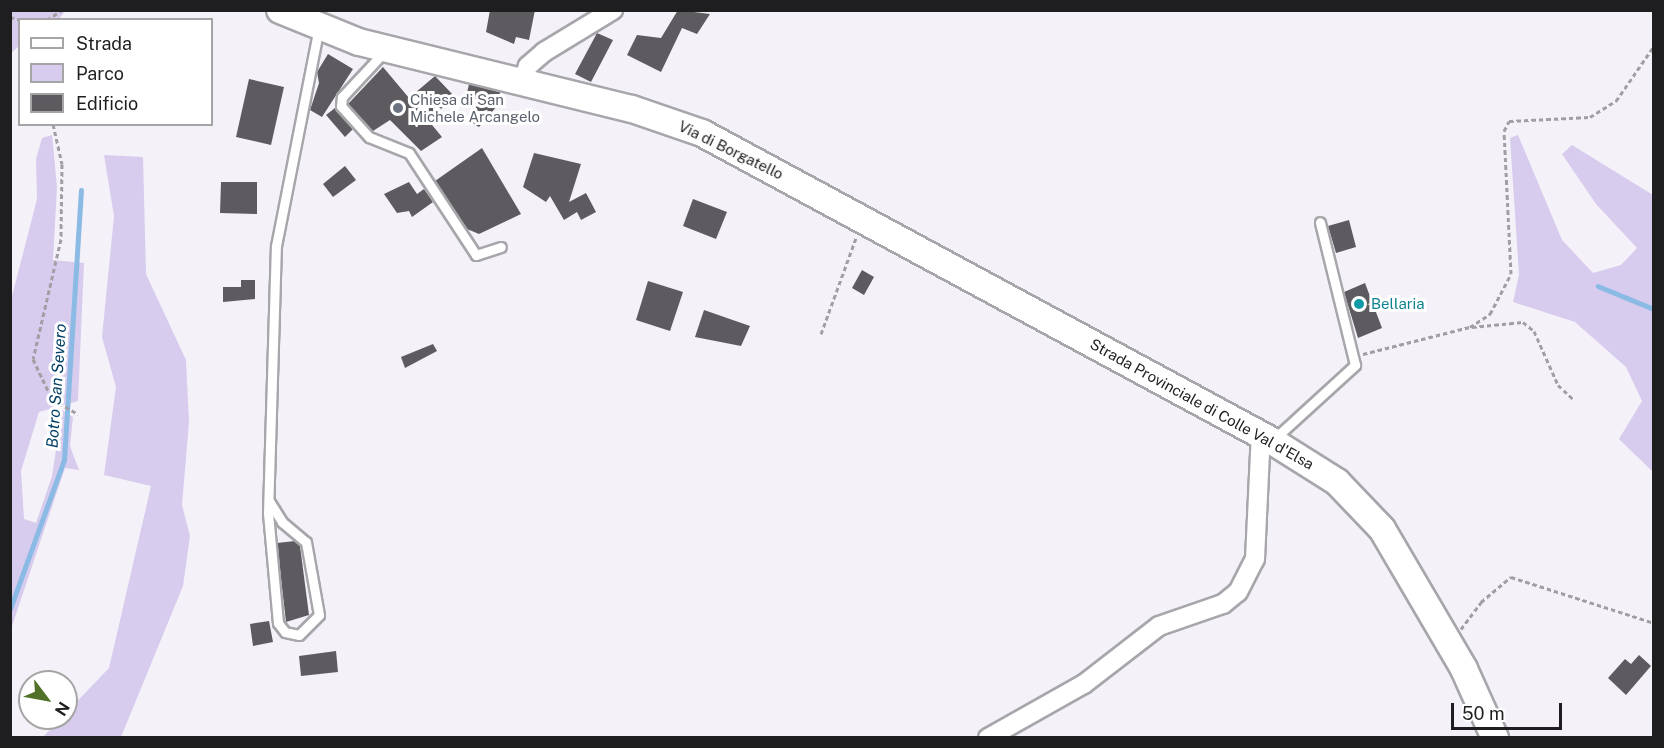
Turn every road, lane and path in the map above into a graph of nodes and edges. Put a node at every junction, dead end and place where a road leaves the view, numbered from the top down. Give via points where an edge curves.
1 (613, 10) edge
2 (280, 11) edge
3 (319, 26) junction
4 (1653, 46) edge
5 (386, 50) junction
6 (522, 83) junction
7 (53, 126) edge
8 (863, 219) junction
9 (1320, 222) dead end
10 (501, 247) dead end
11 (1470, 327) junction
12 (821, 334) dead end
13 (1356, 356) junction
14 (1574, 400) dead end
15 (78, 414) dead end
16 (1266, 437) junction
17 (269, 501) junction
18 (1653, 623) edge
19 (1448, 639) junction
20 (988, 738) edge
21 (1495, 738) edge

1 - 6 street via 544,52 528,66
2 - 3 main road, Via di Borgatello
3 - 5 main road, Via di Borgatello
3 - 17 lane via 276,246
4 - 11 path via 1616,101 1590,117 1509,121 1504,131 1511,274 1490,314
5 - 6 main road, Via di Borgatello
5 - 10 lane via 342,96 341,105 369,137 410,153 476,255
6 - 8 main road, Via di Borgatello via 683,125
7 - 15 path via 62,164 61,239 33,359 52,399
8 - 12 path
8 - 16 main road, Strada Provinciale di Colle Val d'Elsa
9 - 13 lane
11 - 13 path
11 - 14 path via 1523,322 1534,331 1558,385
13 - 16 lane via 1353,370
16 - 19 main road, Strada Provinciale di Colle Val d'Elsa via 1337,482 1366,510 1404,561
16 - 20 street via 1255,559 1238,592 1212,608 1159,626 1068,695
17 - 17 lane via 278,623 285,632 299,635 319,615 306,542 282,522
18 - 19 path via 1511,577
19 - 21 main road, Strada Provinciale di Colle Val d'Elsa

